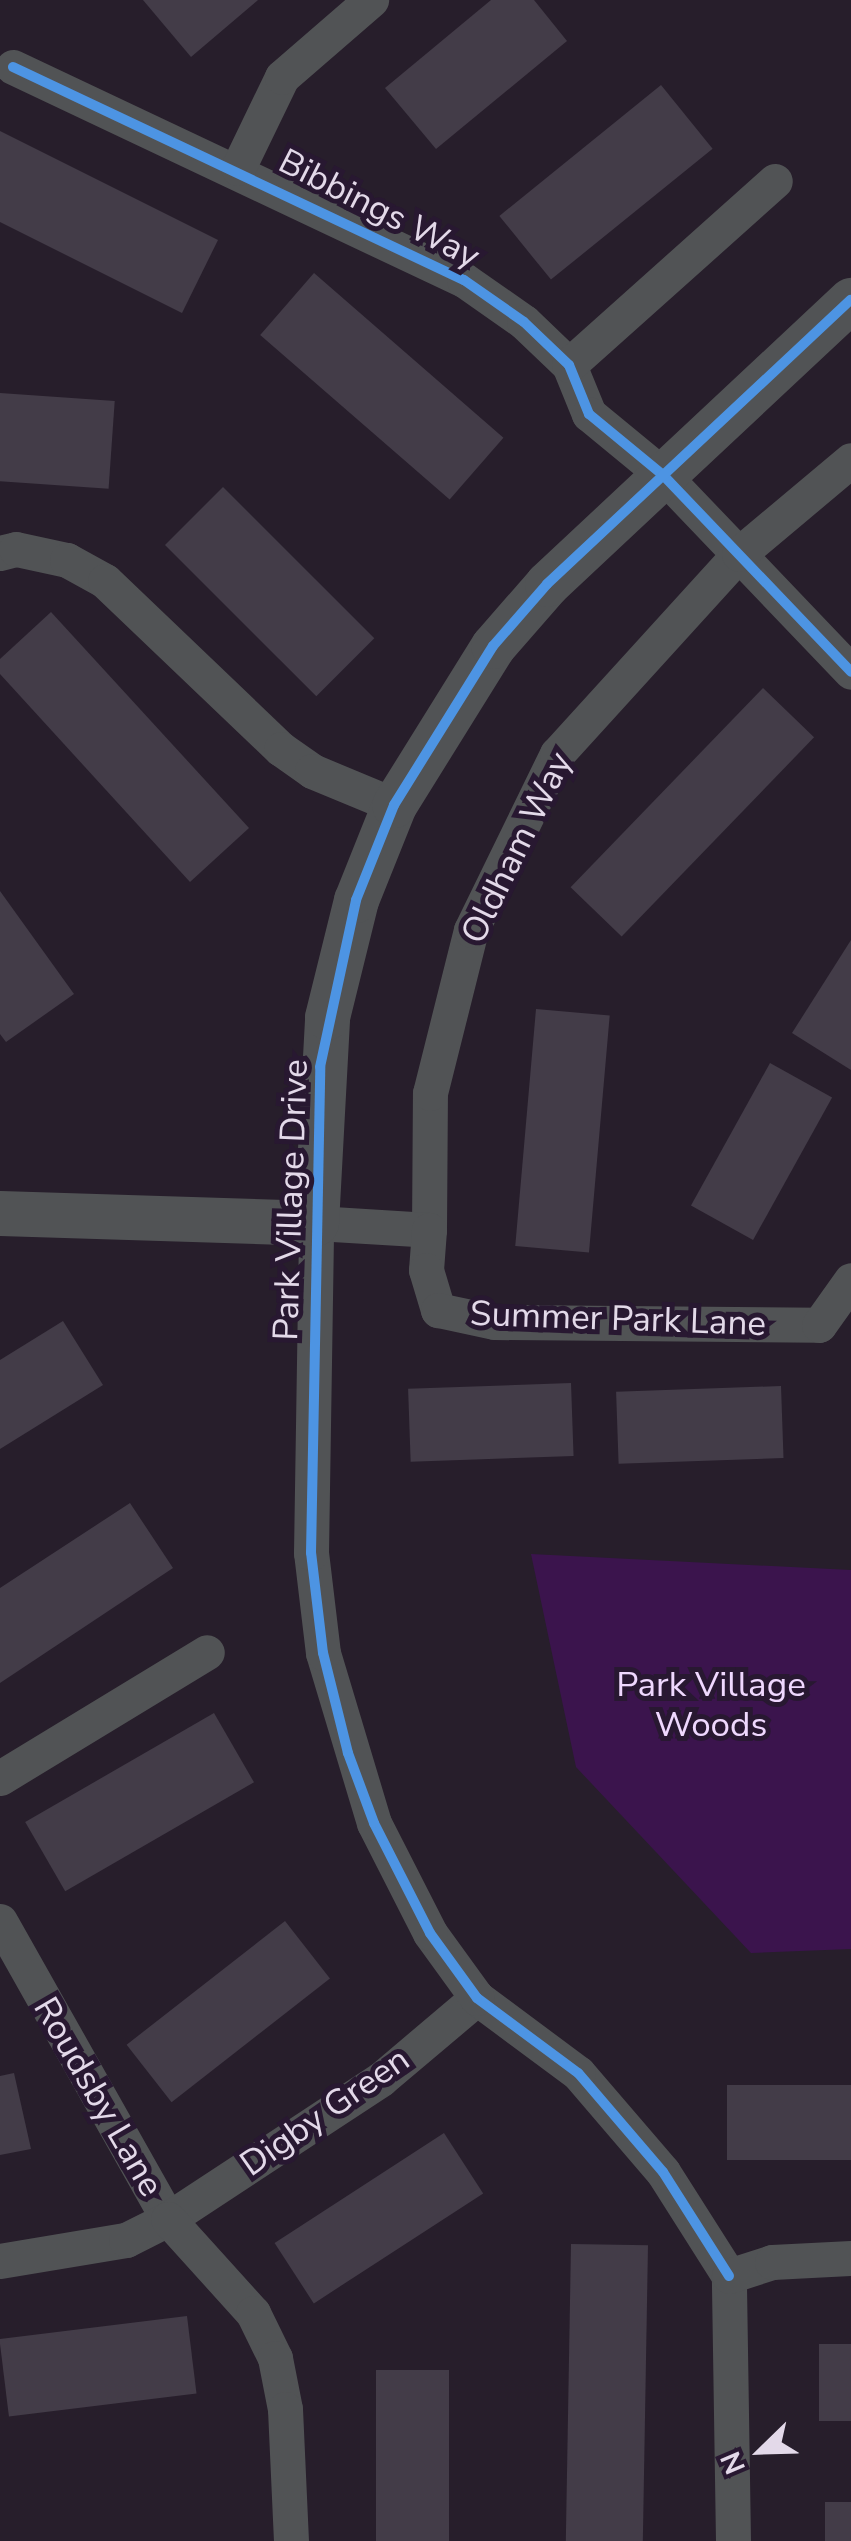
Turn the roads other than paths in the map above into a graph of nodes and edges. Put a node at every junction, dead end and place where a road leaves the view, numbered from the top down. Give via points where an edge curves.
1 (371, 0) edge
2 (12, 66) dead end
3 (238, 168) junction
4 (775, 182) dead end
5 (847, 299) edge
6 (569, 365) junction
7 (851, 460) edge
8 (663, 475) junction
9 (0, 553) edge
10 (739, 554) junction
11 (851, 672) edge
12 (394, 805) junction
13 (0, 1213) edge
14 (316, 1223) junction
15 (430, 1230) junction
16 (851, 1280) edge
17 (208, 1652) dead end
18 (0, 1778) edge
19 (0, 1921) edge
20 (477, 1998) junction
21 (168, 2219) junction
22 (851, 2258) edge
23 (0, 2261) edge
24 (729, 2276) junction
25 (291, 2541) edge
26 (733, 2541) edge

1 - 3 street via 282,77
2 - 3 street, Bibbings Way
3 - 6 street, Bibbings Way via 464,280 524,322
4 - 6 street
5 - 8 street, Park Village Drive
6 - 8 street, Bibbings Way via 589,414
7 - 10 street, Oldham Way
8 - 10 street
8 - 12 street, Park Village Drive via 546,584 494,646
9 - 12 street via 67,560 105,581 280,749
10 - 11 street
10 - 15 street, Oldham Way via 557,754 471,930 430,1093
12 - 14 street, Park Village Drive via 356,900 326,1017
13 - 14 street
14 - 15 street
14 - 20 street, Park Village Drive via 311,1553 323,1653 374,1824 430,1933
15 - 16 street, Summer Park Lane via 426,1270 438,1310 494,1322 819,1326
17 - 18 street
19 - 21 street, Roudsby Lane
20 - 21 street, Digby Green via 382,2079
20 - 24 street, Park Village Drive via 578,2073 662,2172
21 - 23 street, Digby Green via 126,2240
21 - 25 street via 253,2313 275,2358 285,2410
22 - 24 street via 772,2262
24 - 26 street

